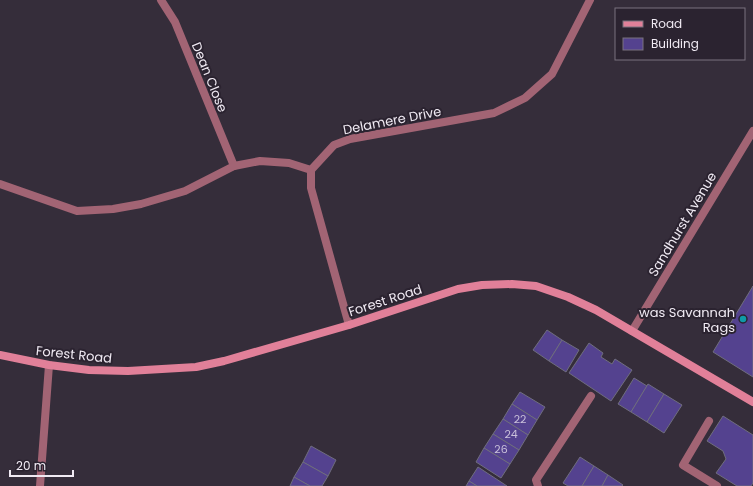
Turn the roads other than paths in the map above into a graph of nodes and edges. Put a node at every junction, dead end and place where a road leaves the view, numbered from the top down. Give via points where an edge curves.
1 (161, 0) edge
2 (590, 0) edge
3 (753, 131) edge
4 (234, 166) junction
5 (311, 170) junction
6 (0, 184) edge
7 (349, 325) junction
8 (632, 331) junction
9 (0, 355) edge
10 (49, 365) junction
11 (591, 396) dead end
12 (753, 402) edge
13 (709, 421) dead end
14 (40, 486) edge
15 (538, 486) edge
16 (717, 486) edge

1 - 4 street, Dean Close via 175,22
2 - 5 street, Delamere Drive via 552,74 525,98 494,113 350,139 334,145
3 - 8 street, Sandhurst Avenue
4 - 5 street via 260,161 289,162
4 - 6 street via 185,191 113,209 77,211
5 - 7 street via 311,188
7 - 8 main road, Forest Road via 458,289 512,284 536,286 568,297
7 - 10 main road, Forest Road via 196,367 128,371
8 - 12 main road, Forest Road
9 - 10 main road, Forest Road
10 - 14 street
11 - 15 street via 536,480
13 - 16 street via 683,464

